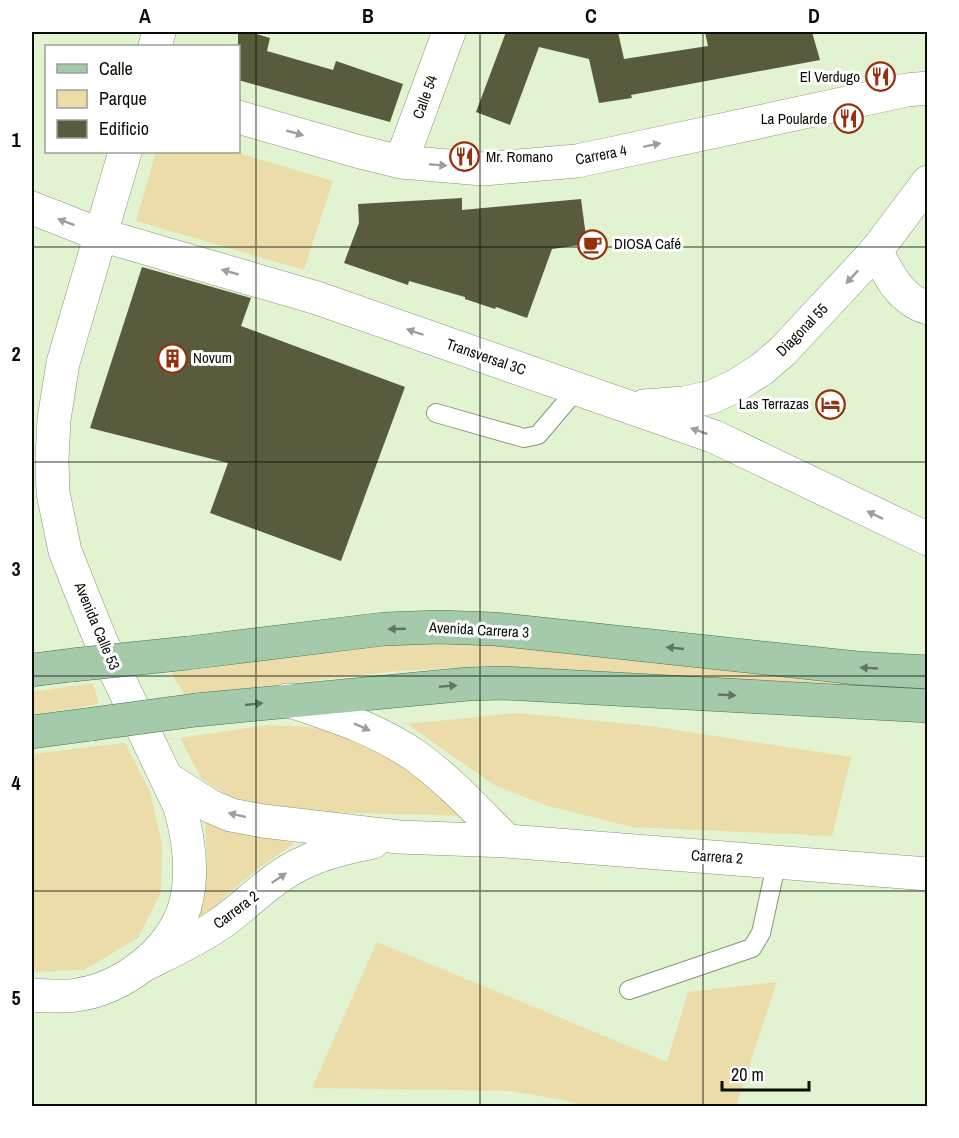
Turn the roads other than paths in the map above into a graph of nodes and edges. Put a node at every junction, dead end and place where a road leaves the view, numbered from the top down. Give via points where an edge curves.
1 (449, 32) edge
2 (921, 85) edge
3 (240, 118) edge
4 (125, 153) edge
5 (401, 162) junction
6 (927, 182) edge
7 (32, 208) edge
8 (101, 235) junction
9 (876, 251) junction
10 (927, 309) edge
11 (578, 388) junction
12 (633, 407) junction
13 (436, 413) dead end
14 (927, 539) edge
15 (32, 670) edge
16 (927, 672) edge
17 (287, 700) junction
18 (927, 706) edge
19 (32, 732) edge
20 (168, 779) junction
21 (399, 837) junction
22 (507, 841) junction
23 (777, 861) junction
24 (927, 874) edge
25 (142, 966) junction
26 (629, 990) dead end
27 (32, 995) edge

1 - 5 street, Calle 54
5 -> 2 street, Carrera 4 via 483,169 578,161
3 -> 5 street, Carrera 4
4 - 8 street, Avenida Calle 53
6 - 9 street, Diagonal 55
8 -> 7 street, Transversal 3C
11 -> 8 street, Transversal 3C via 317,298
8 - 20 street, Avenida Calle 53 via 63,363 46,493 101,641
9 - 10 street via 894,285
9 -> 12 street, Diagonal 55 via 762,369 712,397
11 - 12 street, Transversal 3C
11 - 13 lane via 538,435 524,438
14 -> 12 street, Transversal 3C via 715,437
16 -> 15 main road, Avenida Carrera 3, bridge via 857,668 495,628 439,627 384,629
17 -> 18 main road via 503,683
19 -> 17 main road, bridge
17 -> 22 street via 350,721 417,756
21 -> 20 street, Carrera 2 via 231,815
20 - 25 street, Avenida Calle 53 via 187,833 190,866 184,906 168,940
21 - 22 street, Carrera 2
25 -> 21 street, Carrera 2 via 221,923 302,863 333,851
22 - 23 street, Carrera 2
23 - 24 street, Carrera 2
23 - 26 lane via 762,933 752,948
25 - 27 street, Avenida Calle 53 via 112,984 79,994

